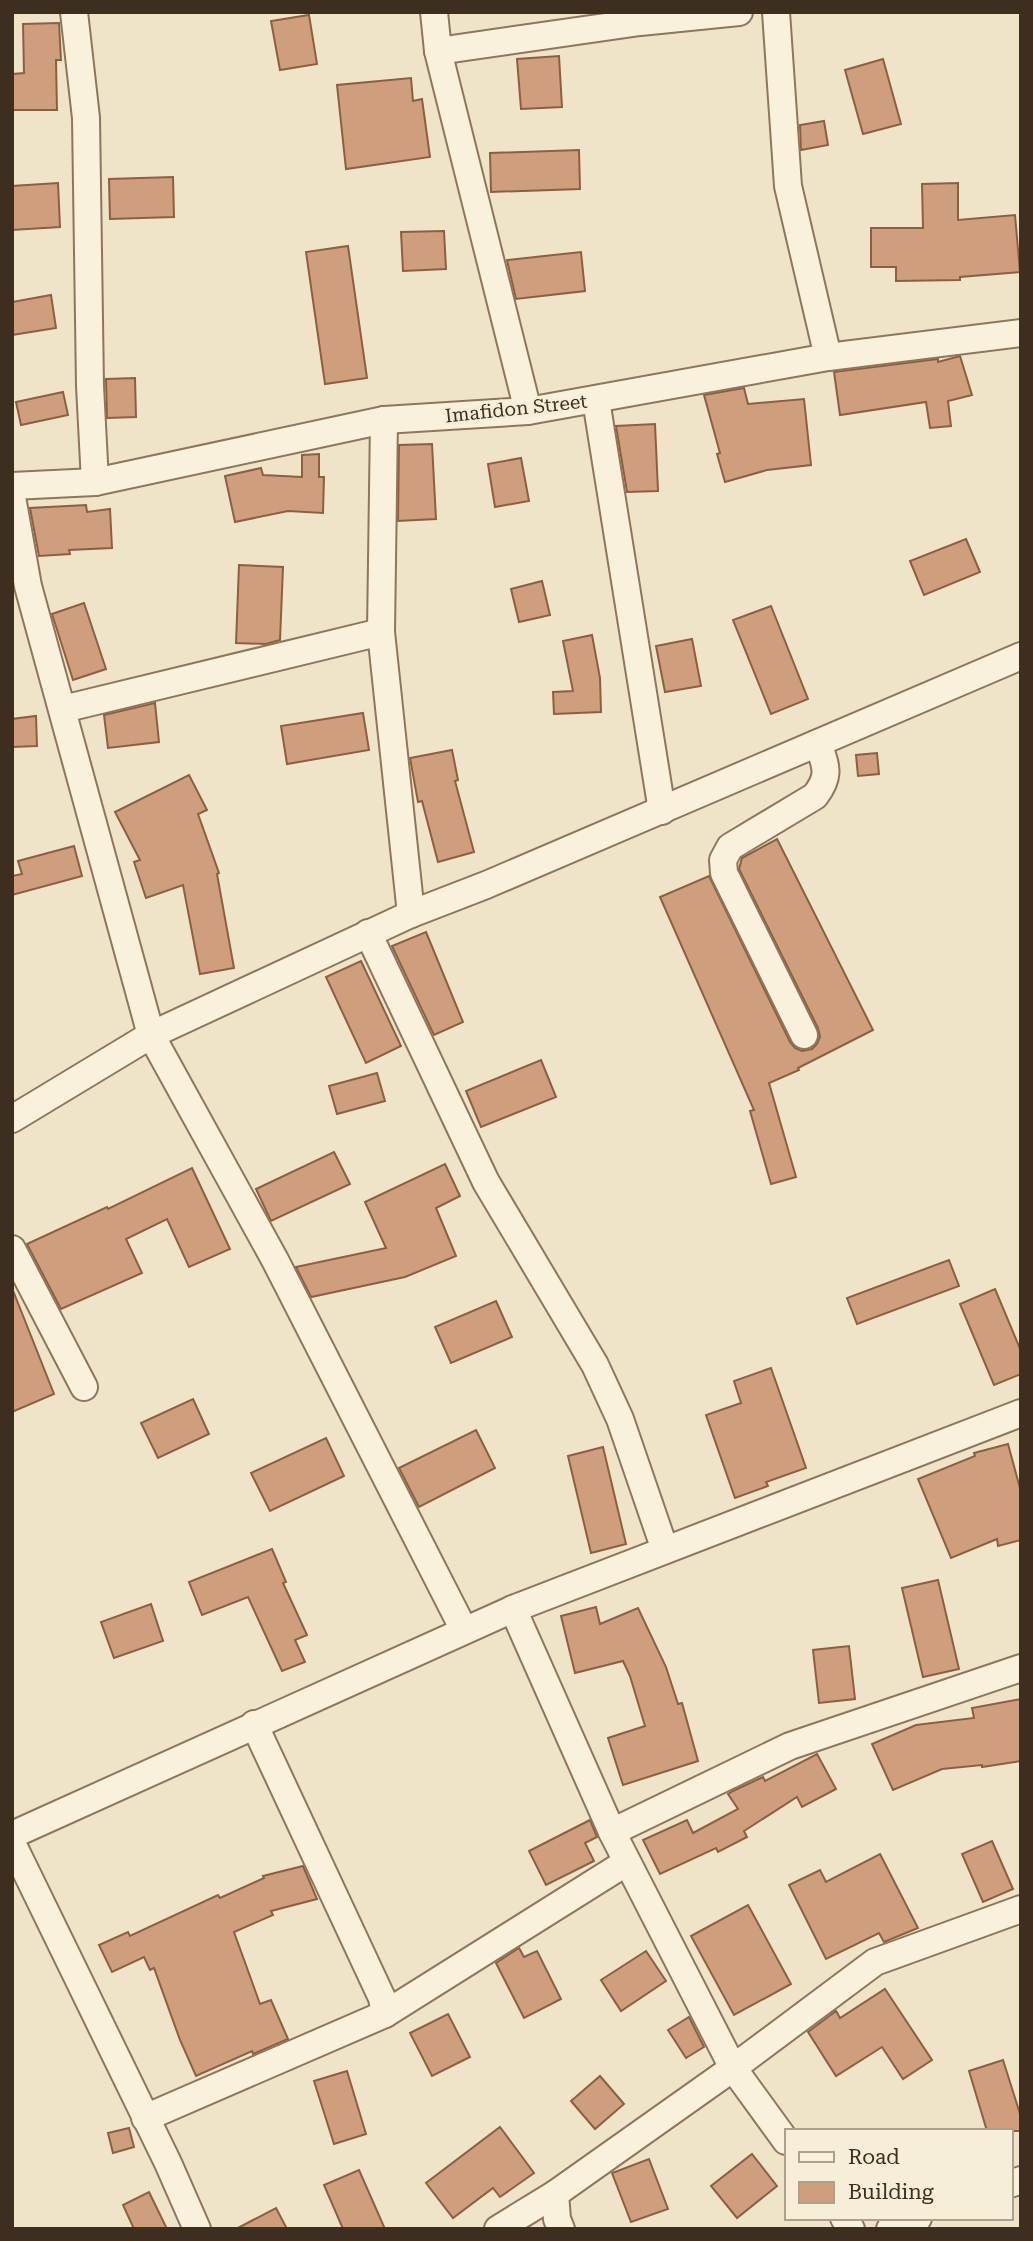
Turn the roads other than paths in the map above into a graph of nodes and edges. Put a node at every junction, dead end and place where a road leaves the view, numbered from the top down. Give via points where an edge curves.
1 (74, 12) edge
2 (434, 12) edge
3 (739, 12) edge
4 (776, 12) edge
5 (438, 51) junction
6 (1021, 333) edge
7 (828, 357) junction
8 (596, 400) junction
9 (528, 411) junction
10 (384, 420) junction
11 (95, 482) junction
12 (12, 486) edge
13 (12, 496) edge
14 (381, 632) junction
15 (1021, 656) edge
16 (62, 709) junction
17 (818, 744) junction
18 (662, 811) junction
19 (411, 914) junction
20 (368, 933) junction
21 (151, 1035) junction
22 (804, 1035) dead end
23 (12, 1119) edge
24 (12, 1250) edge
25 (85, 1387) dead end
26 (1021, 1413) edge
27 (664, 1550) junction
28 (513, 1609) junction
29 (464, 1630) junction
30 (1021, 1668) edge
31 (254, 1724) junction
32 (612, 1832) junction
33 (12, 1835) edge
34 (12, 1843) edge
35 (627, 1862) junction
36 (1021, 1909) edge
37 (386, 2014) junction
38 (733, 2068) junction
39 (145, 2118) junction
40 (785, 2140) edge
41 (555, 2194) junction
42 (913, 2220) edge
43 (197, 2229) edge
44 (498, 2229) edge
45 (561, 2229) edge
46 (890, 2229) edge

1 - 11 street via 86,118
2 - 5 street
3 - 5 street
4 - 7 street via 788,186
5 - 9 street
6 - 7 street, Imafidon Street
7 - 8 street, Imafidon Street
8 - 9 street, Imafidon Street
8 - 18 street
9 - 10 street, Imafidon Street
10 - 11 street, Imafidon Street
10 - 14 street
11 - 12 street, Imafidon Street
13 - 16 street via 28,586
14 - 16 street
14 - 19 street
15 - 17 street
16 - 21 street
17 - 18 street
17 - 22 street via 827,770 815,796 730,847 723,860 724,873
18 - 19 street
19 - 20 street
20 - 21 street
20 - 27 street via 486,1182 595,1365 620,1419
21 - 23 street
21 - 29 street via 275,1260
24 - 25 street
26 - 27 street
27 - 28 street
28 - 29 street
28 - 32 street
29 - 31 street
30 - 32 street via 790,1746
31 - 33 street
31 - 37 street
32 - 35 street
34 - 39 street
35 - 37 street
35 - 38 street
36 - 38 street via 875,1962
37 - 39 street
38 - 40 street
38 - 41 street
39 - 43 street
41 - 44 street
41 - 45 street
42 - 46 street

